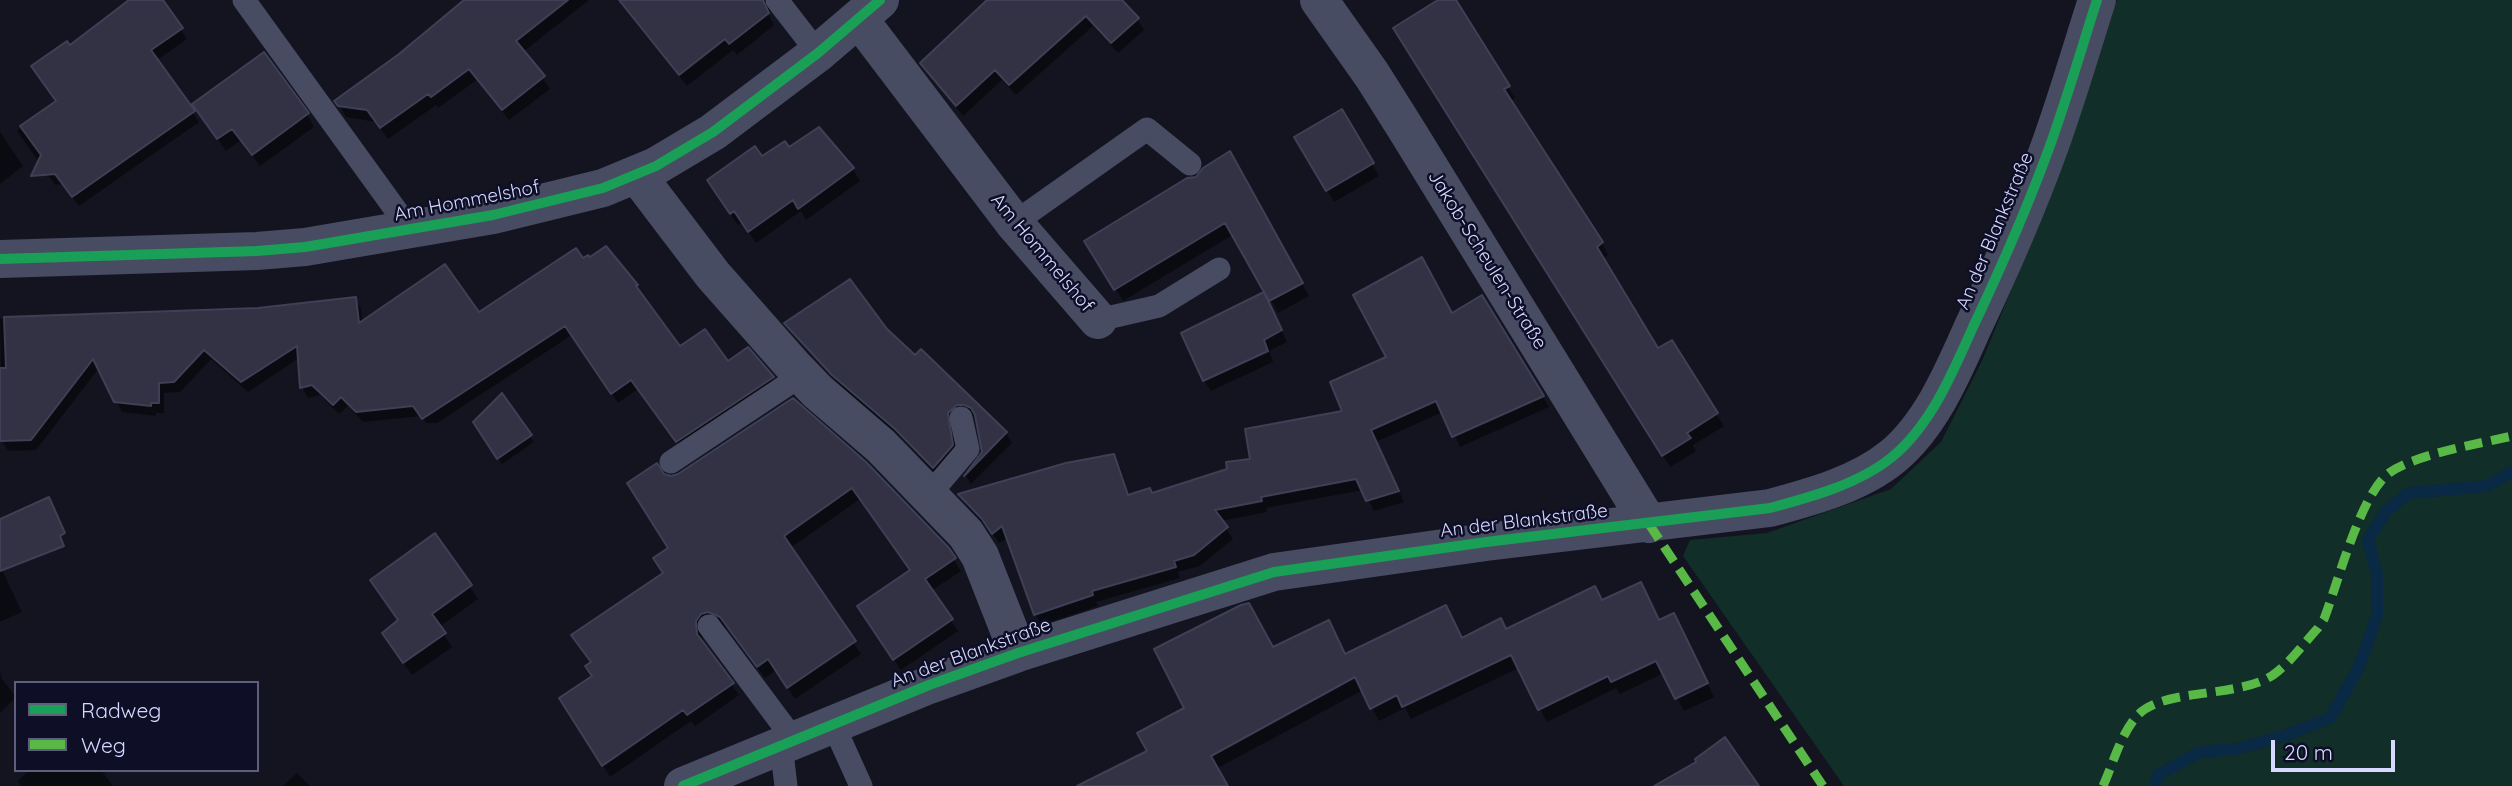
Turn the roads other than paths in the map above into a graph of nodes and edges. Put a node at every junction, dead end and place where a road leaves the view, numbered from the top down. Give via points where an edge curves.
1 (244, 0) edge
2 (777, 0) edge
3 (1319, 0) edge
4 (2097, 0) edge
5 (870, 9) edge
6 (818, 52) junction
7 (1190, 164) dead end
8 (637, 175) junction
9 (1014, 223) junction
10 (411, 230) junction
11 (0, 259) edge
12 (1219, 269) dead end
13 (1098, 320) joint
14 (802, 375) junction
15 (961, 418) dead end
16 (671, 462) dead end
17 (929, 495) junction
18 (1649, 524) junction
19 (709, 626) dead end
20 (1018, 653) junction
21 (833, 724) junction
22 (788, 742) junction
23 (683, 786) edge
24 (786, 786) edge
25 (861, 786) edge

1 - 10 lane
2 - 6 lane
3 - 18 street, Jakob-Scheulen-Straße via 1372,75
4 - 18 street, An der Blankstraße via 2048,152 1998,274 1938,399 1913,435 1885,462 1816,494 1770,508
5 - 6 street, Am Hommelshof
5 - 9 street, Am Hommelshof
6 - 8 street, Am Hommelshof via 704,138
7 - 9 lane via 1147,129
8 - 10 street, Am Hommelshof via 568,199
8 - 14 street, An der Blankstraße via 713,275
9 - 13 street, Am Hommelshof
10 - 11 street, Am Hommelshof via 257,251
12 - 13 lane via 1159,306
14 - 16 lane
14 - 17 street, An der Blankstraße
15 - 17 lane via 968,449
17 - 20 street, An der Blankstraße via 980,556
18 - 20 street, An der Blankstraße via 1274,572
19 - 22 lane
20 - 21 street, An der Blankstraße
21 - 22 street, An der Blankstraße
21 - 25 lane
22 - 23 street, An der Blankstraße
22 - 24 lane

